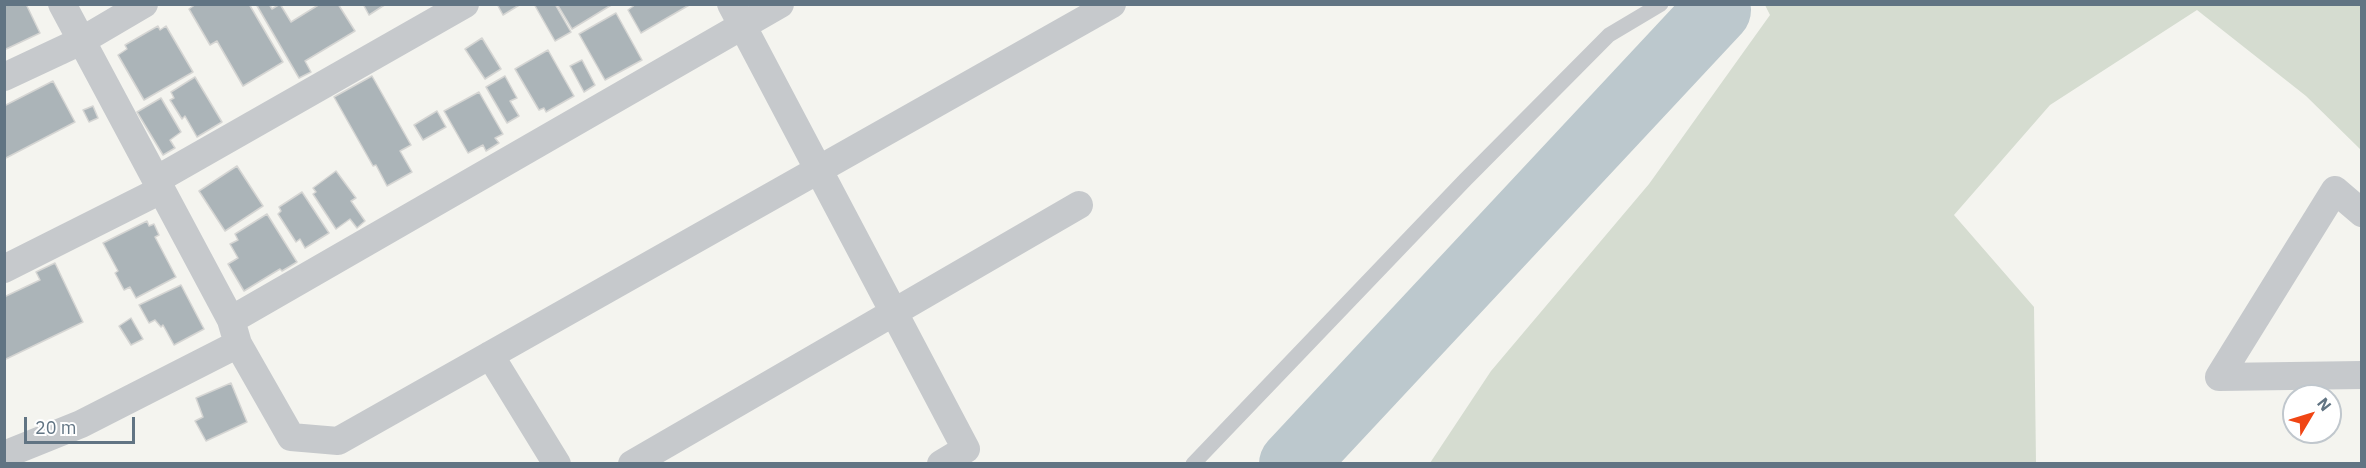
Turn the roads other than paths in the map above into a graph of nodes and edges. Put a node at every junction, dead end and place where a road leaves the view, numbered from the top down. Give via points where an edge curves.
1 (62, 4) edge
2 (144, 4) edge
3 (465, 4) edge
4 (780, 4) edge
5 (1112, 4) edge
6 (1660, 4) edge
7 (737, 15) edge
8 (81, 41) junction
9 (4, 77) edge
10 (819, 170) junction
11 (159, 185) junction
12 (1079, 205) dead end
13 (2361, 213) edge
14 (4, 268) edge
15 (894, 312) junction
16 (235, 332) junction
17 (490, 355) junction
18 (2361, 375) edge
19 (4, 455) edge
20 (557, 464) edge
21 (632, 464) edge
22 (941, 464) edge
23 (1193, 464) edge

1 - 8 street
2 - 8 street
3 - 11 street
4 - 7 street
5 - 10 street
6 - 23 lane via 1609,35
7 - 10 street
7 - 16 street
8 - 9 street
8 - 11 street
10 - 15 street
10 - 17 street
11 - 14 street
11 - 16 street
12 - 15 street
13 - 18 street via 2335,190 2219,377
15 - 21 street
15 - 22 street via 966,449
16 - 17 street via 291,437 338,441
16 - 19 street via 81,424
17 - 20 street

